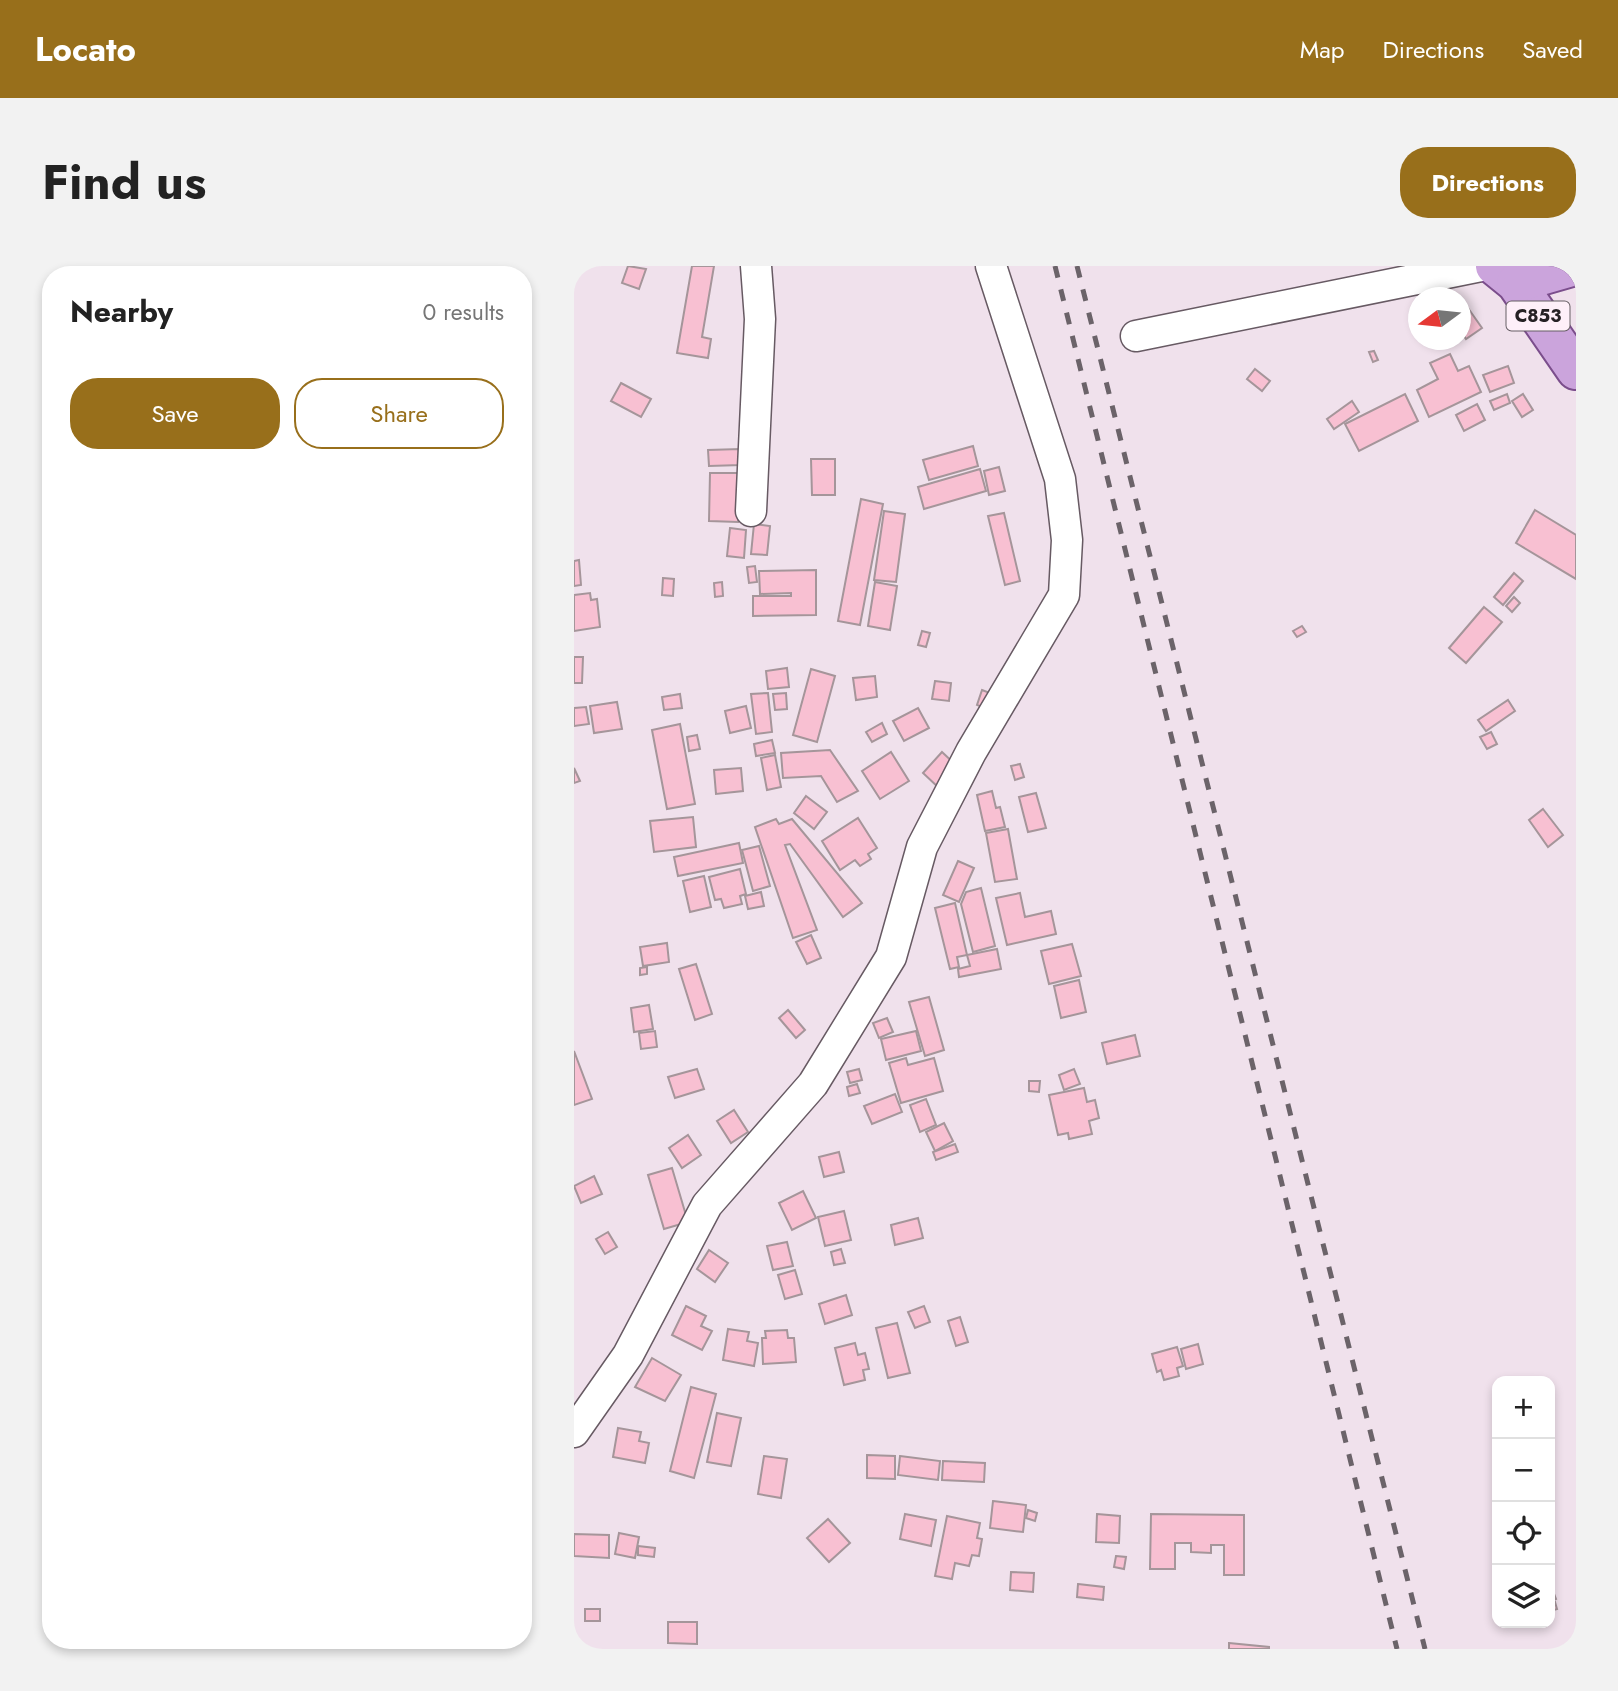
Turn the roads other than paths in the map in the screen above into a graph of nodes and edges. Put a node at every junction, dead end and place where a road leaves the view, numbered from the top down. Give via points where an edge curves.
1 (756, 266) edge
2 (991, 266) edge
3 (1481, 266) edge
4 (1573, 266) edge
5 (1505, 275) edge
6 (1136, 336) dead end
7 (1576, 370) edge
8 (751, 511) dead end
9 (574, 1432) edge

1 - 8 street via 760,319
2 - 9 street via 1060,479 1067,540 1064,595 971,752 922,847 891,957 813,1084 707,1205 628,1355
3 - 6 street
4 - 5 main road
5 - 7 main road, C853

